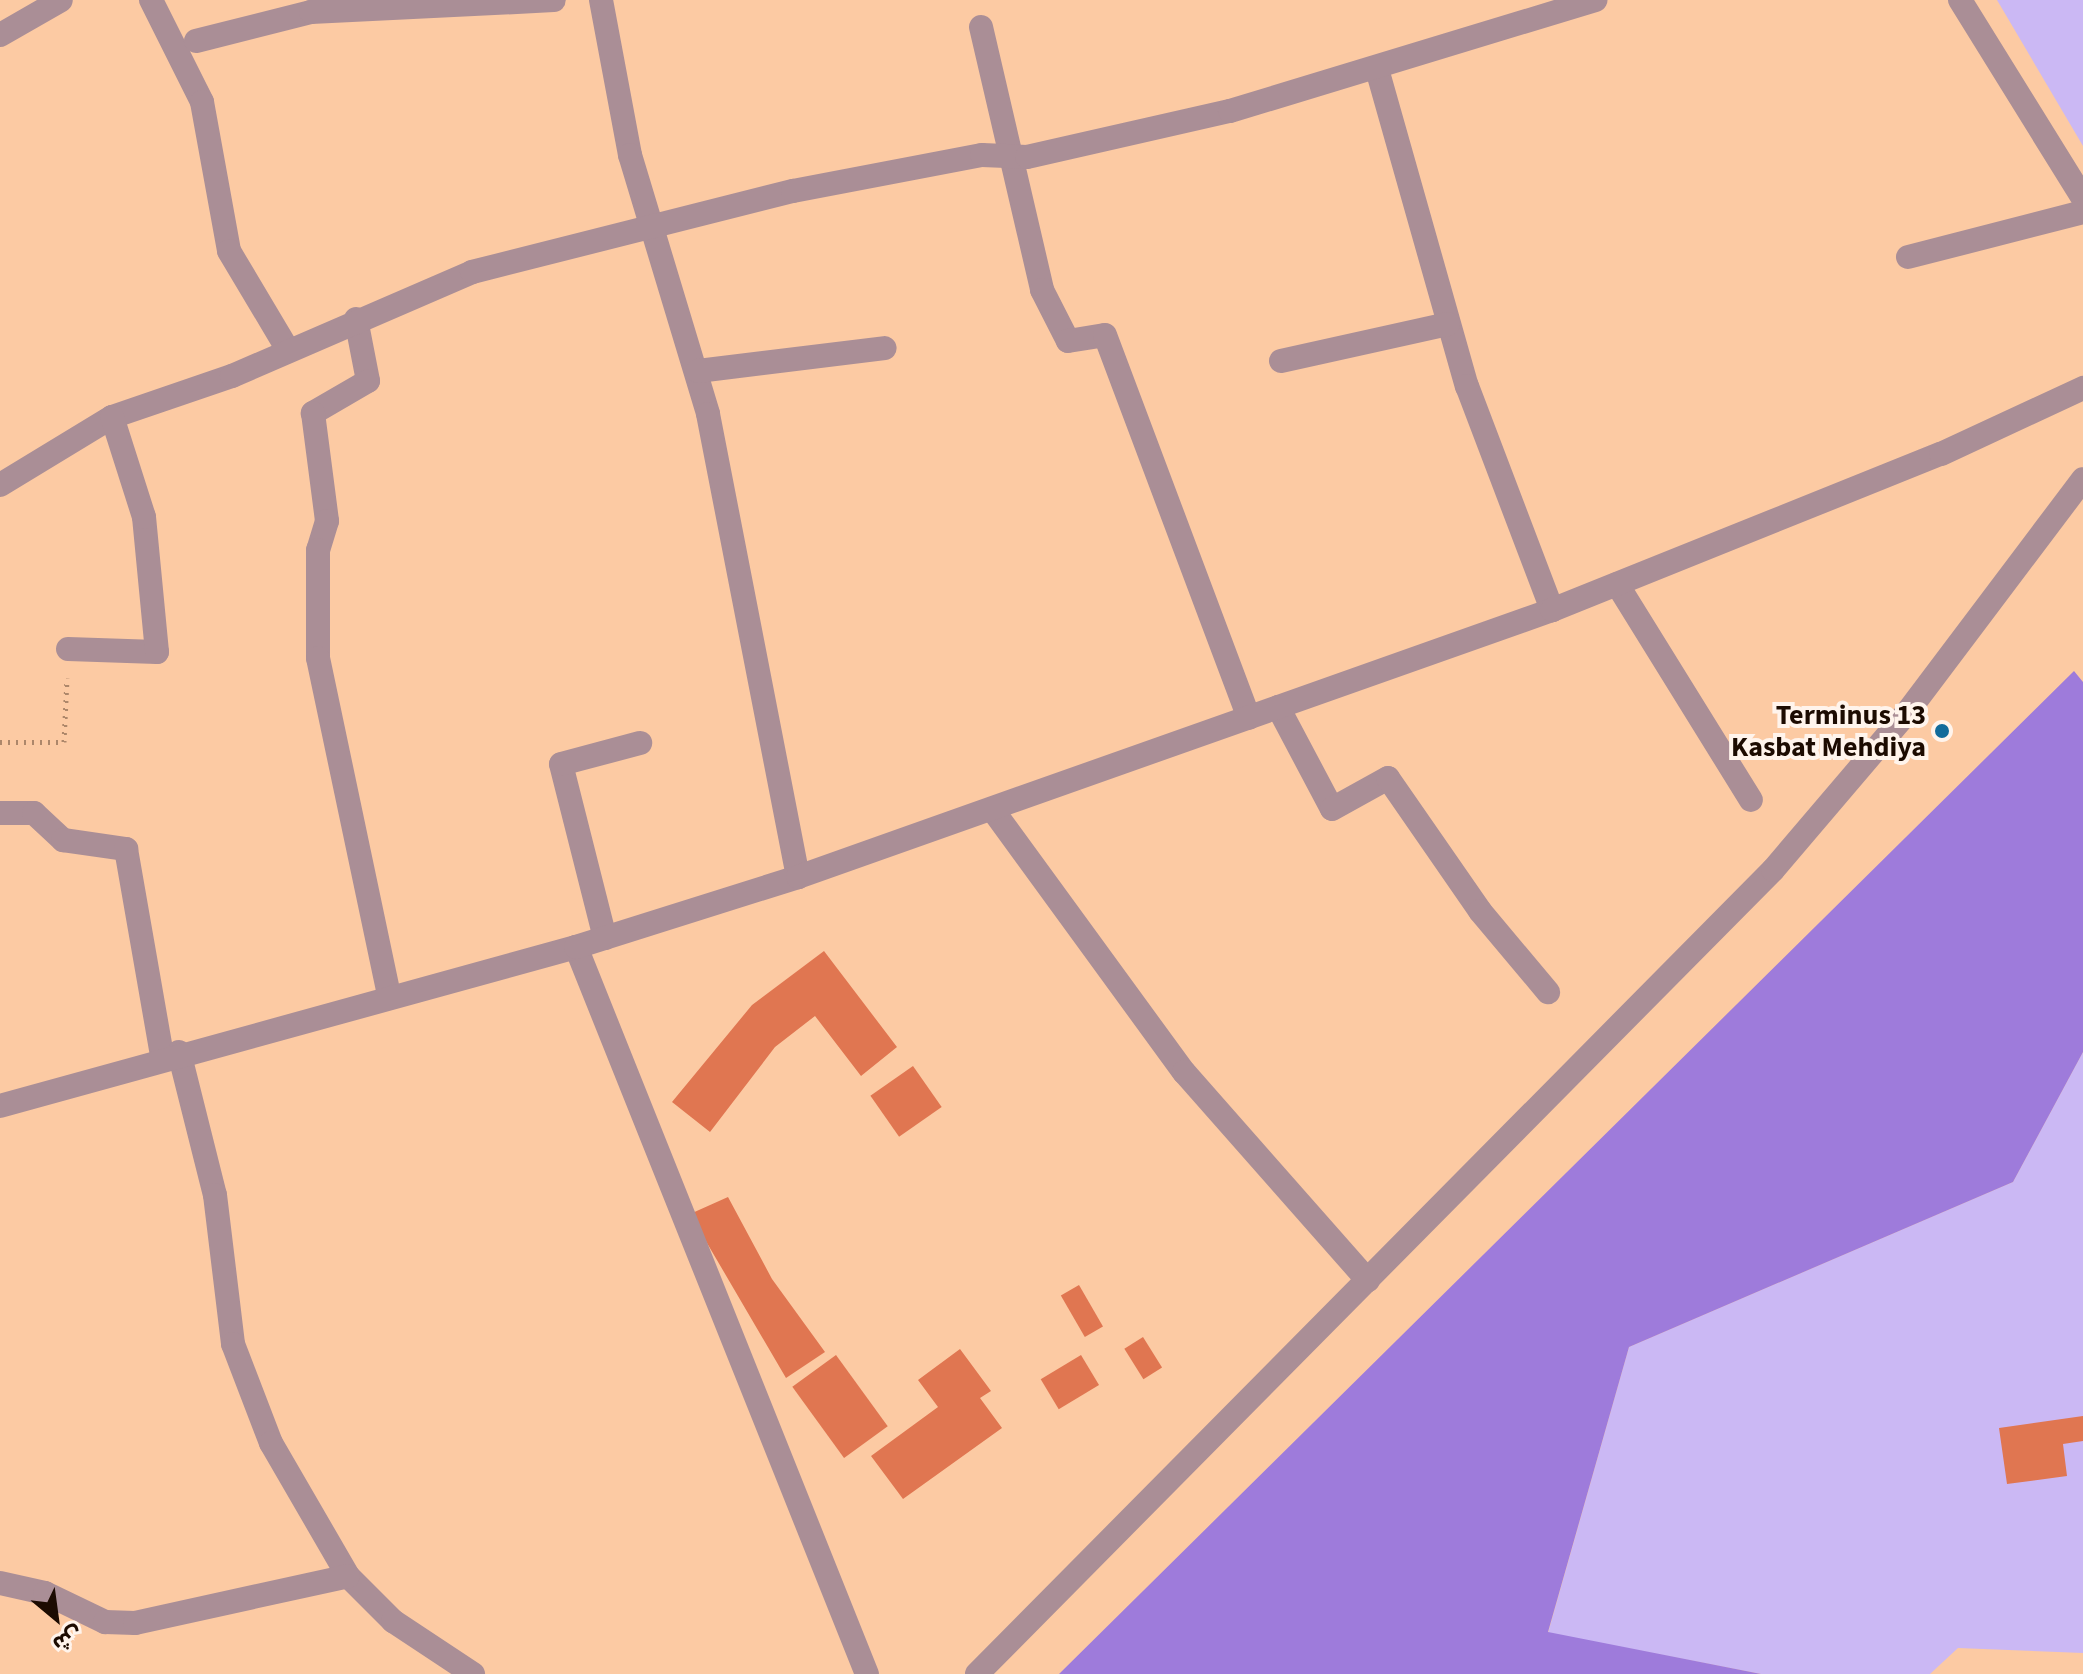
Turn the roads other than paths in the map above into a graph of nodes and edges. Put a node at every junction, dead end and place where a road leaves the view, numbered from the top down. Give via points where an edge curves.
1 (61, 0) edge
2 (151, 0) edge
3 (554, 0) edge
4 (601, 0) edge
5 (1596, 0) edge
6 (1960, 0) edge
7 (981, 27) dead end
8 (0, 35) edge
9 (196, 41) dead end
10 (1377, 69) junction
11 (1008, 156) junction
12 (2083, 198) edge
13 (2083, 212) edge
14 (649, 226) junction
15 (1908, 257) dead end
16 (356, 319) junction
17 (1448, 324) junction
18 (885, 348) dead end
19 (288, 350) junction
20 (1281, 361) dead end
21 (698, 371) junction
22 (2083, 388) edge
23 (112, 417) junction
24 (2083, 455) edge
25 (2079, 482) edge
26 (0, 485) edge
27 (1617, 584) junction
28 (1552, 610) junction
29 (68, 649) road end
30 (1278, 707) junction
31 (1249, 718) junction
32 (640, 743) dead end
33 (1751, 800) dead end
34 (992, 809) junction
35 (0, 813) edge
36 (798, 877) junction
37 (605, 938) junction
38 (576, 947) junction
39 (1548, 992) dead end
40 (389, 995) junction
41 (170, 1054) junction
42 (0, 1106) edge
43 (1368, 1281) junction
44 (348, 1576) junction
45 (0, 1583) edge
46 (473, 1674) edge
47 (867, 1674) edge
48 (977, 1674) edge

1 - 8 street
2 - 19 street via 202,102 229,251
3 - 9 street via 311,12
4 - 14 street
5 - 10 street
6 - 12 street
7 - 11 street
10 - 11 street via 1091,144
10 - 17 street
11 - 14 street via 919,165
11 - 31 street via 1042,290 1068,341 1105,335
13 - 15 street
14 - 16 street via 472,272
14 - 21 street
16 - 19 street
16 - 40 street via 368,381 313,413 327,521 318,550 318,658
17 - 20 street
17 - 28 street
18 - 21 street
19 - 23 street
21 - 36 street
22 - 27 street via 1941,454
23 - 26 street
23 - 29 street via 144,517 157,652
24 - 25 street
25 - 43 street via 1906,714 1773,870
27 - 28 street
27 - 33 street
28 - 30 street
30 - 31 street
30 - 39 street via 1332,809 1388,778 1480,911
31 - 34 street
32 - 37 street via 561,764
34 - 36 street
34 - 43 street via 1184,1072
35 - 41 street via 34,813 63,840 126,849
36 - 37 street
37 - 38 street
38 - 40 street
38 - 47 street
40 - 41 street
41 - 42 street
41 - 44 street via 203,1135 233,1344 248,1394
43 - 48 street
44 - 45 street via 135,1623 105,1622 45,1593
44 - 46 street via 393,1621

